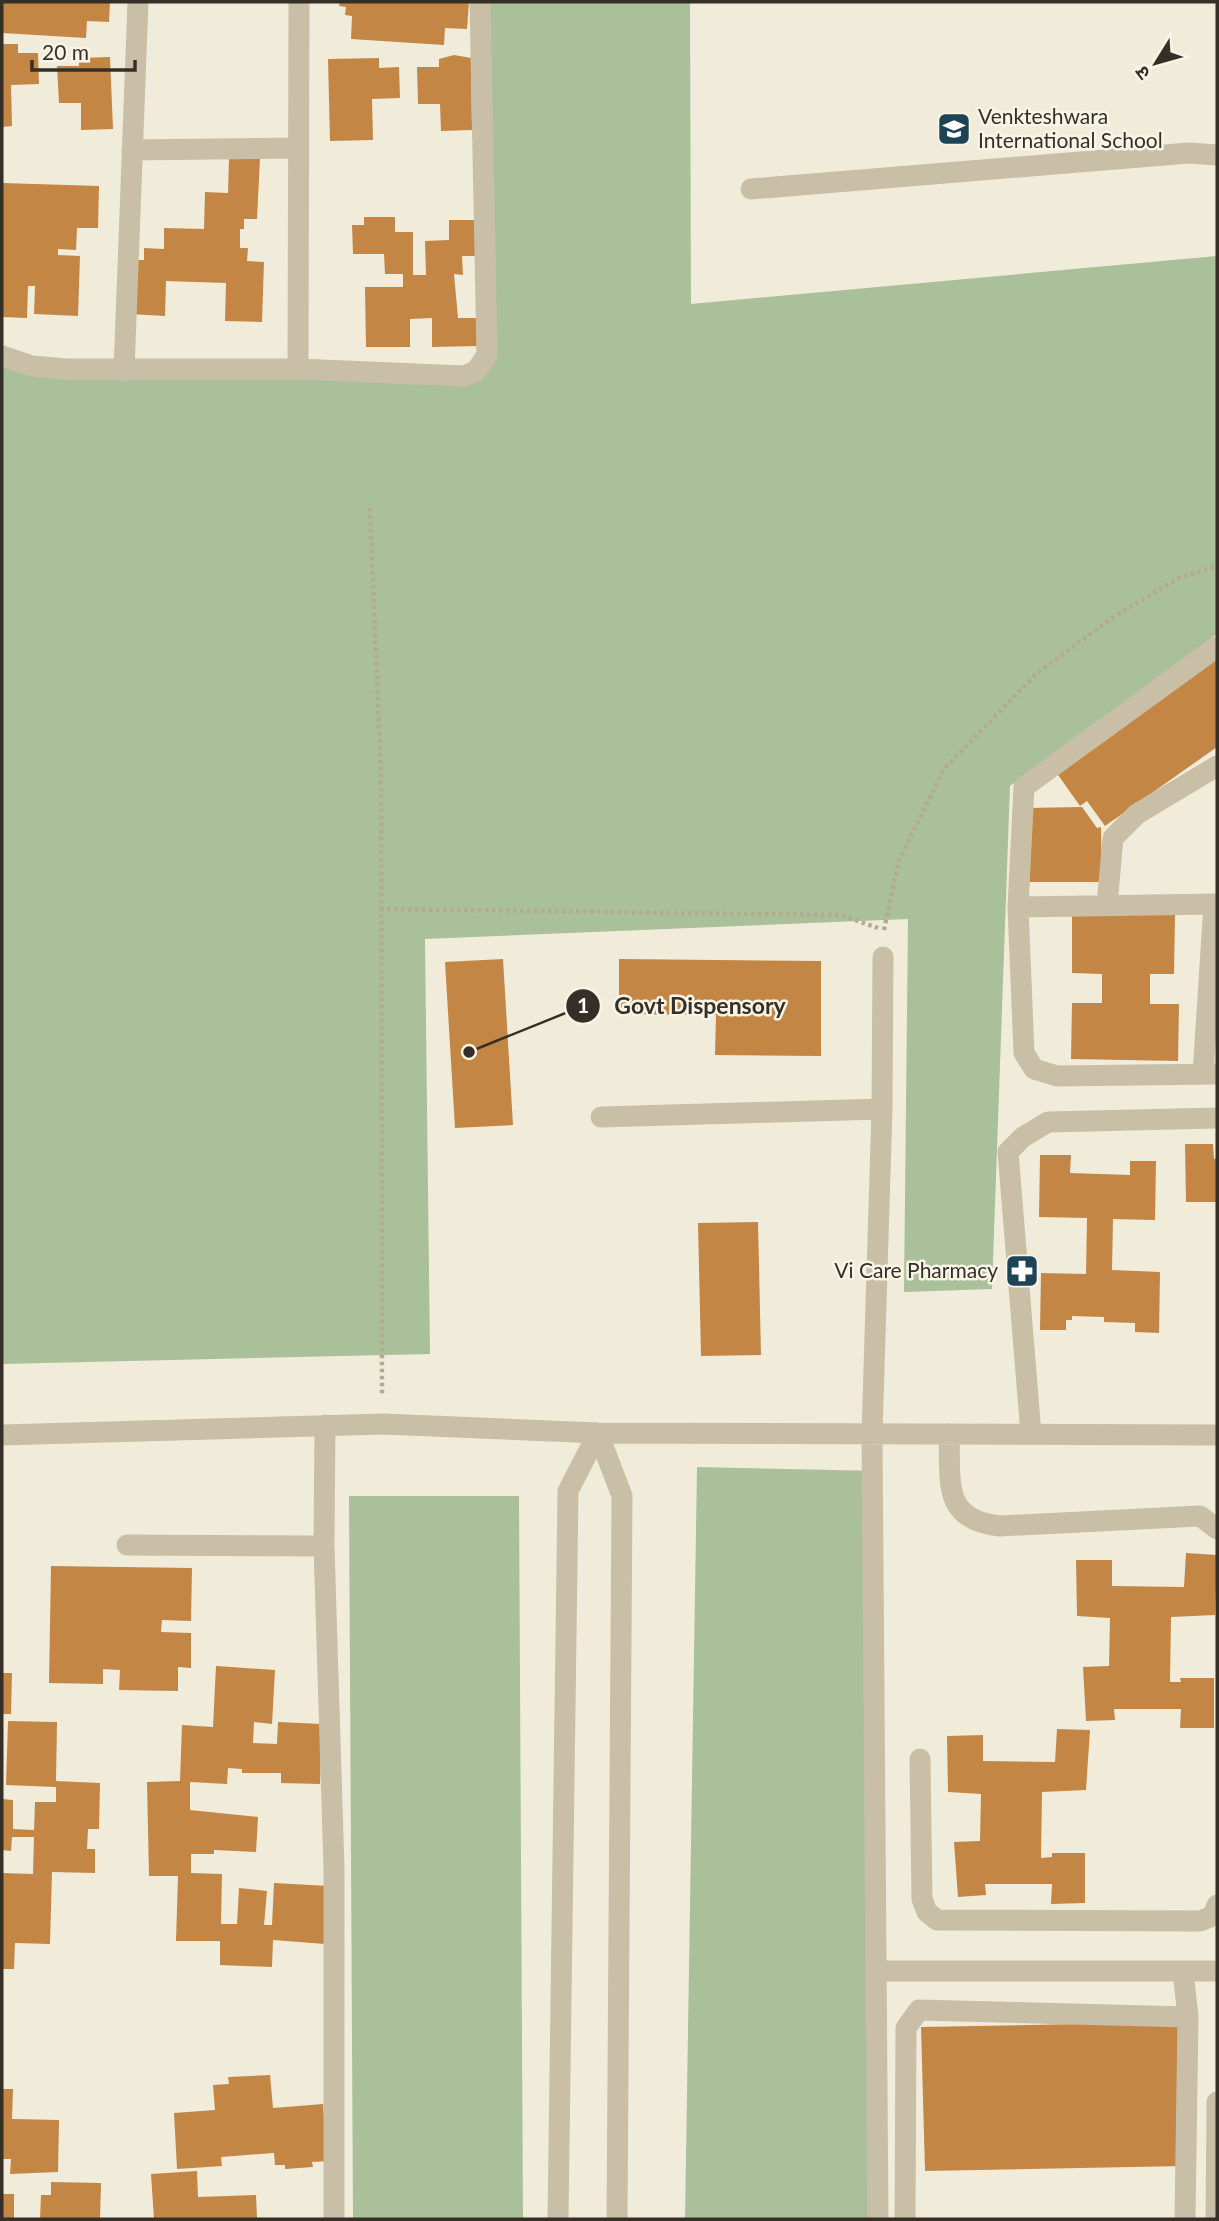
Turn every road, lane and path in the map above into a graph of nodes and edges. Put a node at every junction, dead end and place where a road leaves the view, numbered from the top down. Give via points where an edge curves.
1 (138, 2) edge
2 (299, 2) edge
3 (481, 2) edge
4 (298, 148) junction
5 (132, 149) junction
6 (1217, 155) edge
7 (751, 189) dead end
8 (2, 356) edge
9 (298, 369) junction
10 (124, 371) junction
11 (370, 509) dead end
12 (1217, 566) edge
13 (1217, 647) edge
14 (1217, 766) edge
15 (1215, 904) edge
16 (1107, 905) junction
17 (1018, 907) junction
18 (380, 909) junction
19 (883, 930) junction
20 (883, 957) joint
21 (1210, 1074) edge
22 (882, 1109) junction
23 (601, 1118) dead end
24 (1217, 1118) edge
25 (383, 1424) junction
26 (325, 1425) junction
27 (598, 1433) junction
28 (872, 1434) junction
29 (949, 1434) junction
30 (1031, 1434) junction
31 (1217, 1434) edge
32 (2, 1435) edge
33 (1217, 1529) edge
34 (127, 1545) dead end
35 (324, 1546) junction
36 (920, 1759) dead end
37 (1217, 1905) edge
38 (876, 1970) junction
39 (1184, 1971) junction
40 (1217, 1971) edge
41 (1188, 2017) junction
42 (1217, 2102) edge
43 (334, 2219) edge
44 (558, 2219) edge
45 (617, 2219) edge
46 (878, 2219) edge
47 (905, 2219) edge
48 (1185, 2219) edge
49 (1216, 2219) edge

1 - 5 street
2 - 4 street
3 - 9 street via 487,355 483,364 464,376
4 - 5 street
4 - 9 street
5 - 10 street
6 - 7 street via 1189,153
8 - 10 street via 32,366
9 - 10 street
11 - 18 path via 381,776
12 - 19 path via 1168,584 1036,674 944,769 899,860
13 - 17 street via 1024,787
14 - 16 street via 1137,814 1113,838
15 - 16 street
15 - 21 street
16 - 17 street
17 - 21 street via 1024,1054 1034,1069 1057,1076
18 - 19 path via 841,915
18 - 25 path
19 - 20 path
20 - 22 street
22 - 23 street
22 - 28 street
24 - 30 street via 1048,1122 1008,1152
25 - 26 street
25 - 27 street
26 - 32 street
26 - 35 street
27 - 28 street
27 - 44 street via 568,1491
27 - 45 street via 622,1496
28 - 29 street
28 - 38 street
29 - 30 street
29 - 33 street via 954,1501 977,1524 1200,1516
30 - 31 street
34 - 35 street
35 - 43 street via 334,1868
36 - 37 street via 922,1899 937,1920 1200,1921 1213,1916
38 - 39 street
38 - 46 street
39 - 40 street
39 - 41 street
41 - 47 street via 919,2011 906,2028
41 - 48 street
42 - 49 street

